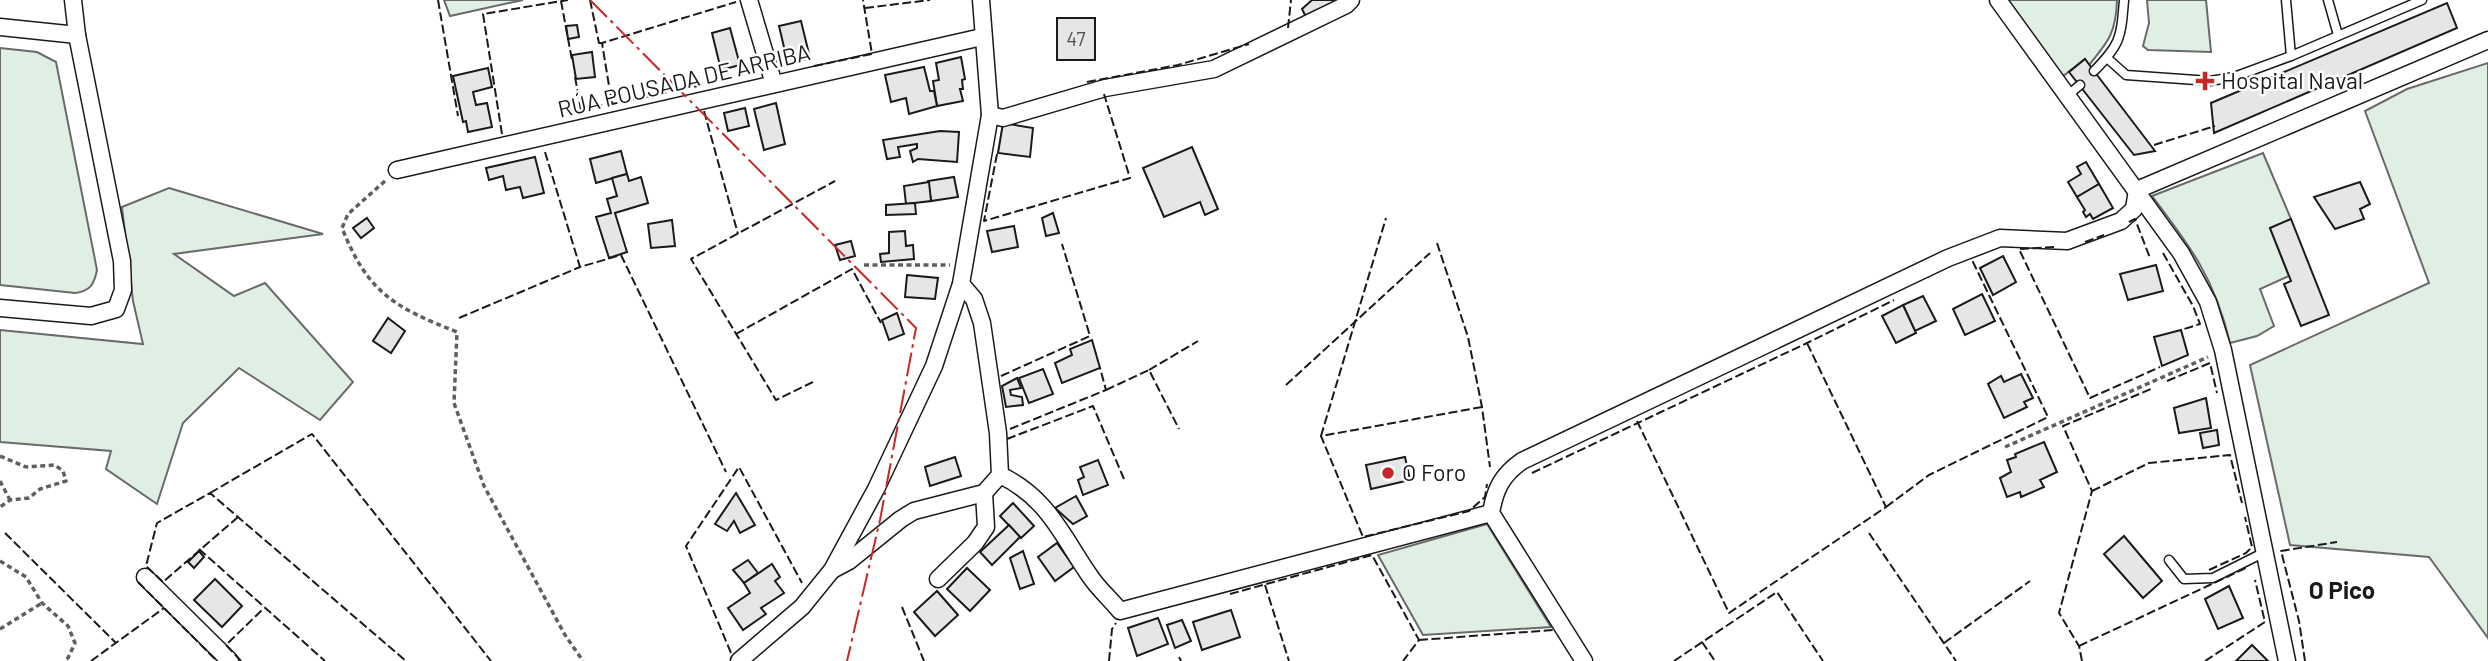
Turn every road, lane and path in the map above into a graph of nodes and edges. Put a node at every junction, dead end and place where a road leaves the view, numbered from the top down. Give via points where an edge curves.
1 (73, 0) edge
2 (749, 0) edge
3 (981, 0) edge
4 (1351, 0) edge
5 (1998, 0) edge
6 (2124, 0) edge
7 (2286, 0) edge
8 (2328, 0) edge
9 (2422, 0) edge
10 (0, 27) edge
11 (77, 35) junction
12 (2338, 36) junction
13 (982, 37) junction
14 (2488, 40) edge
15 (2291, 56) junction
16 (2107, 58) junction
17 (2094, 71) dead end
18 (774, 84) junction
19 (990, 115) junction
20 (397, 170) joint
21 (2137, 190) junction
22 (864, 265) dead end
23 (963, 265) junction
24 (961, 284) junction
25 (0, 308) edge
26 (2222, 351) junction
27 (2005, 447) dead end
28 (0, 456) edge
29 (1000, 475) junction
30 (0, 481) edge
31 (984, 493) junction
32 (10, 500) junction
33 (0, 507) edge
34 (1491, 513) junction
35 (2265, 552) junction
36 (2169, 560) dead end
37 (0, 561) edge
38 (832, 570) junction
39 (145, 577) dead end
40 (938, 579) dead end
41 (42, 603) junction
42 (0, 629) edge
43 (64, 661) edge
44 (230, 661) edge
45 (583, 661) edge
46 (739, 661) edge
47 (1584, 661) edge
48 (2287, 661) edge

1 - 11 street
2 - 18 street
3 - 13 street
4 - 19 street via 1214,69 1105,88 1003,118
5 - 21 street via 2074,90
6 - 16 lane via 2121,37
7 - 15 lane
8 - 12 lane
9 - 12 lane
10 - 11 street
11 - 25 street via 122,261 123,290 116,309 91,317
12 - 15 lane
13 - 18 street, RÚA POUSADA DE ARRIBA
13 - 19 street
14 - 21 street
15 - 16 lane via 2210,81 2126,75
16 - 17 lane
18 - 20 street, RÚA POUSADA DE ARRIBA
19 - 23 street
20 - 45 path via 348,214 342,228 351,251 382,294 411,314 457,332 454,403 484,486
21 - 26 street via 2208,302
21 - 34 street via 2134,209 2121,221 2067,241 2000,238 1948,258 1522,461 1506,472 1493,497
22 - 23 path
23 - 24 street
24 - 29 street via 974,299 982,323
24 - 38 street via 934,366
26 - 27 path
26 - 35 street
28 - 32 path via 26,467 55,465 66,481 40,489 29,498
29 - 31 street
29 - 34 street via 1052,515 1094,582 1120,611
30 - 32 path
31 - 38 street via 914,511
31 - 40 street via 986,527
32 - 33 path
34 - 47 street
35 - 36 lane via 2213,578 2184,579
35 - 48 street
37 - 41 path via 26,576
38 - 46 street via 802,607
39 - 44 street
41 - 42 path
41 - 43 path via 68,626 75,643

